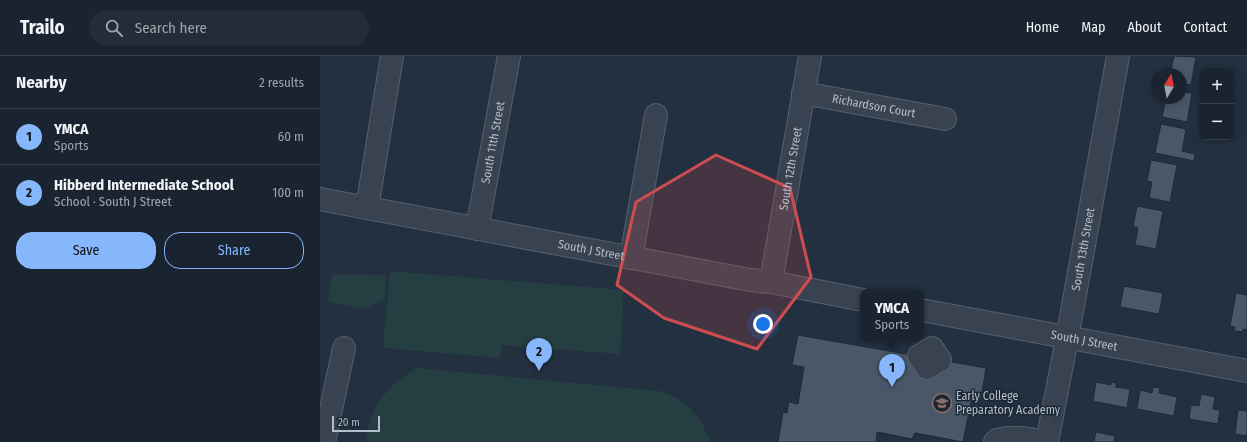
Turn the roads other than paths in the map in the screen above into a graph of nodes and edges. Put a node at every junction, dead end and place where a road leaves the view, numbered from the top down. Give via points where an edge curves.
1 (392, 56) edge
2 (509, 56) edge
3 (810, 56) edge
4 (1118, 56) edge
5 (803, 93) junction
6 (656, 115) dead end
7 (945, 119) dead end
8 (320, 199) edge
9 (367, 208) junction
10 (477, 229) junction
11 (631, 258) junction
12 (771, 282) junction
13 (860, 299) edge
14 (924, 311) edge
15 (1067, 339) junction
16 (344, 348) dead end
17 (1247, 371) edge
18 (324, 442) edge
19 (996, 442) edge
20 (1044, 442) edge
21 (1047, 442) edge

1 - 9 street
2 - 10 street, South 11th Street
3 - 5 street, South 12th Street
4 - 15 street, South 13th Street
5 - 7 street, Richardson Court
5 - 12 street, South 12th Street
6 - 11 street
8 - 9 street, South J Street
9 - 10 street, South J Street
10 - 11 street, South J Street
11 - 12 street, South J Street
12 - 13 street, South J Street
14 - 15 street, South J Street
15 - 17 street, South J Street
15 - 21 street, South 13th Street
16 - 18 street
19 - 20 street via 1003,438 1016,437

